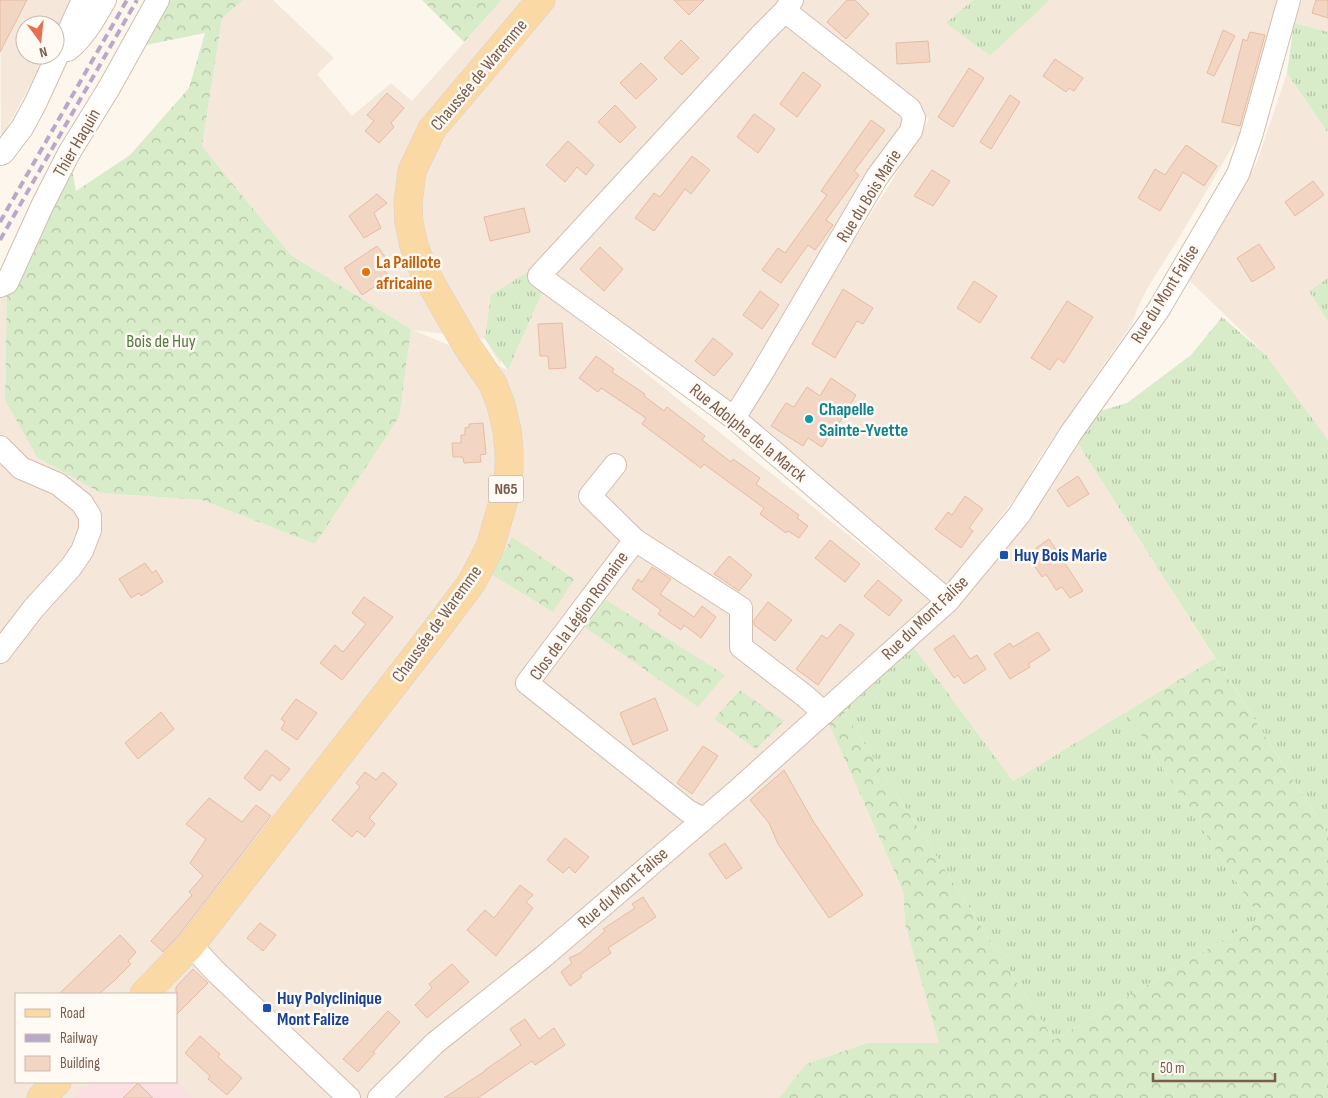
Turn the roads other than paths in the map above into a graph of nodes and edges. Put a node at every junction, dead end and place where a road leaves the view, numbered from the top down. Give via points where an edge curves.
1 (83, 0) edge
2 (105, 0) edge
3 (158, 0) edge
4 (542, 0) edge
5 (1289, 0) edge
6 (788, 6) edge
7 (65, 39) edge
8 (65, 52) edge
9 (53, 65) edge
10 (0, 154) edge
11 (539, 276) joint
12 (2, 290) edge
13 (734, 418) junction
14 (0, 447) edge
15 (615, 465) dead end
16 (635, 540) junction
17 (948, 601) junction
18 (0, 652) edge
19 (824, 713) junction
20 (704, 819) junction
21 (191, 945) junction
22 (145, 993) edge
23 (56, 1083) edge
24 (41, 1098) edge
25 (349, 1098) edge
26 (379, 1098) edge

1 - 7 street
2 - 8 street via 77,43
3 - 12 street, Thier Haquin via 69,153
4 - 21 main road, Chaussée de Waremme / N65 via 432,129 412,171 408,204 411,234 424,269 467,346 493,384 507,430 509,470 506,492 490,547 472,582 450,612
5 - 17 street, Rue du Mont Falise via 1238,174 1159,309 1071,433 1019,515
6 - 11 street, Rue du Bois Marie
6 - 13 street, Rue du Bois Marie via 910,108 914,118 911,131 877,177
9 - 10 street via 22,128
11 - 13 street, Rue Adolphe de la Marck
13 - 17 street, Rue Adolphe de la Marck
14 - 18 street via 21,468 58,484 82,503 90,516 90,530 82,551
15 - 16 street via 590,496
16 - 19 street, Clos de la Légion Romaine via 741,608 741,647
16 - 20 street, Clos de la Légion Romaine via 527,683 688,811
17 - 19 street, Rue du Mont Falise
19 - 20 street, Rue du Mont Falise
20 - 26 street, Rue du Mont Falise via 543,957 435,1043
21 - 22 main road, Chaussée de Waremme / N65
21 - 25 street
23 - 24 main road

